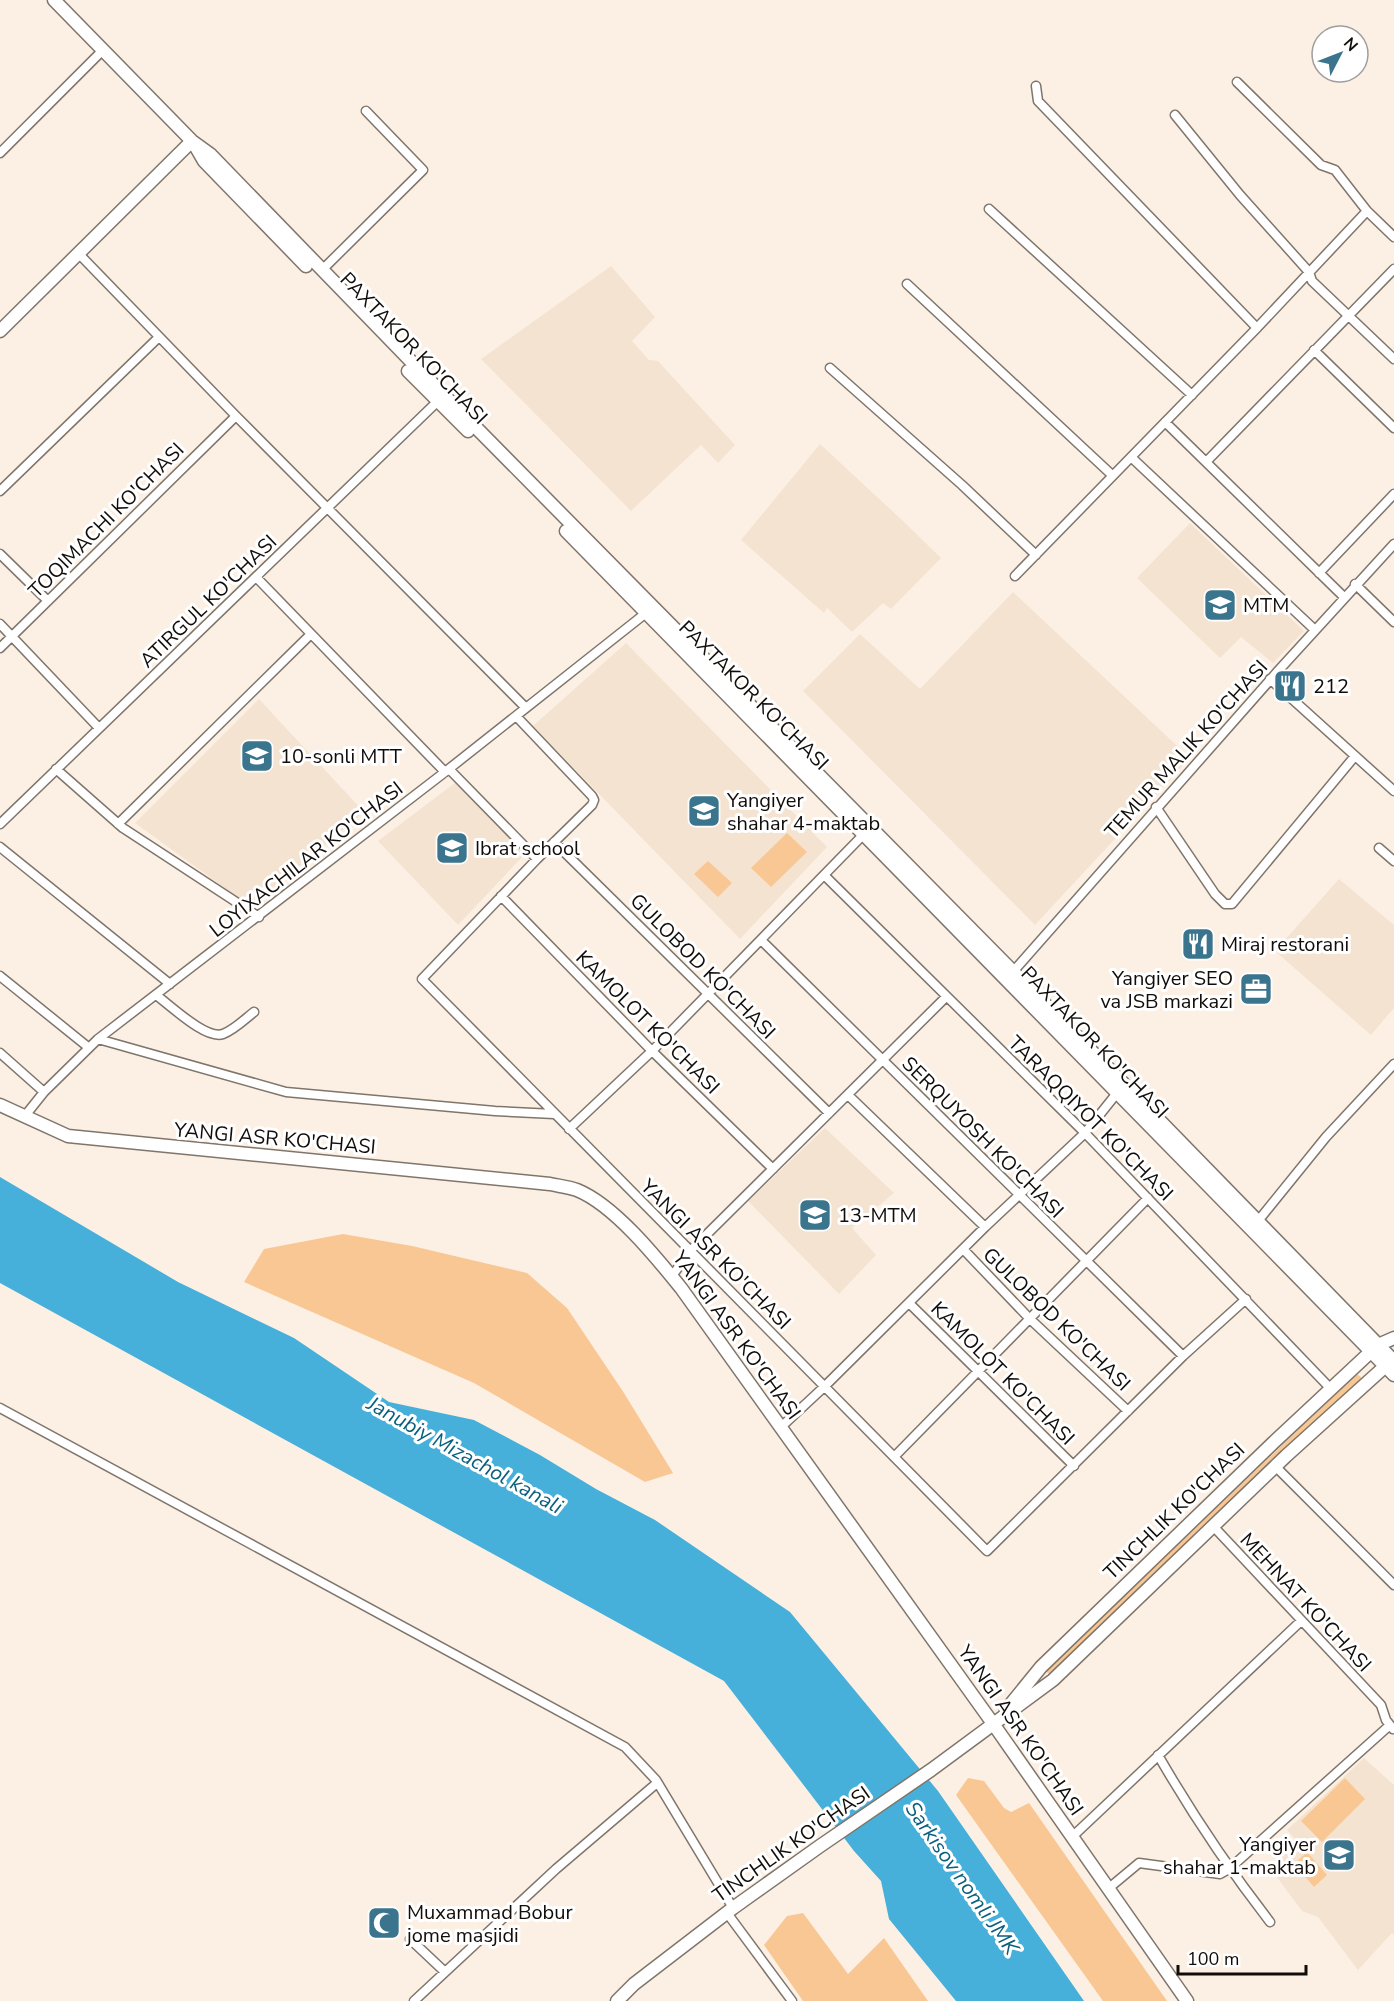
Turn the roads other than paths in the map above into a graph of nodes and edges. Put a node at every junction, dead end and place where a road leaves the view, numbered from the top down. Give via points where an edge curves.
1 (54, 0) edge
2 (103, 50) junction
3 (1237, 82) dead end
4 (1036, 86) dead end
5 (366, 111) dead end
6 (1176, 115) dead end
7 (192, 141) junction
8 (0, 153) edge
9 (989, 209) dead end
10 (1367, 211) junction
11 (1394, 222) edge
12 (1386, 229) junction
13 (1394, 237) edge
14 (79, 254) junction
15 (322, 270) junction
16 (1394, 270) edge
17 (1309, 272) junction
18 (907, 284) dead end
19 (1348, 315) junction
20 (1257, 328) junction
21 (0, 331) edge
22 (159, 337) junction
23 (1314, 350) junction
24 (1394, 359) edge
25 (830, 368) dead end
26 (1192, 395) junction
27 (438, 401) junction
28 (236, 416) junction
29 (1165, 422) junction
30 (1394, 428) edge
31 (1131, 458) junction
32 (1206, 462) junction
33 (1112, 475) junction
34 (0, 491) edge
35 (1394, 494) edge
36 (328, 508) junction
37 (1394, 544) edge
38 (0, 554) edge
39 (1036, 555) junction
40 (1319, 573) junction
41 (1016, 576) dead end
42 (256, 577) junction
43 (1355, 584) junction
44 (1344, 597) junction
45 (48, 602) junction
46 (645, 613) junction
47 (1394, 622) edge
48 (0, 624) edge
49 (1315, 630) junction
50 (311, 634) junction
51 (12, 636) junction
52 (0, 648) edge
53 (1270, 679) junction
54 (526, 708) junction
55 (516, 716) junction
56 (99, 728) junction
57 (1355, 756) junction
58 (56, 770) junction
59 (447, 771) junction
60 (1394, 791) edge
61 (1156, 807) junction
62 (0, 824) edge
63 (118, 824) junction
64 (864, 834) junction
65 (554, 842) junction
66 (0, 847) edge
67 (1378, 848) dead end
68 (537, 859) junction
69 (1394, 861) edge
70 (824, 875) junction
71 (501, 896) junction
72 (259, 917) junction
73 (761, 940) junction
74 (0, 976) edge
75 (1010, 976) junction
76 (170, 984) junction
77 (156, 995) junction
78 (707, 995) junction
79 (946, 997) junction
80 (254, 1012) dead end
81 (98, 1039) junction
82 (88, 1047) junction
83 (652, 1051) junction
84 (0, 1053) edge
85 (882, 1060) junction
86 (1394, 1064) edge
87 (44, 1092) junction
88 (1117, 1093) junction
89 (848, 1095) junction
90 (0, 1105) edge
91 (829, 1113) junction
92 (554, 1114) junction
93 (24, 1117) junction
94 (569, 1129) junction
95 (1085, 1133) junction
96 (773, 1169) junction
97 (1018, 1195) junction
98 (1148, 1197) junction
99 (1258, 1221) junction
100 (985, 1227) junction
101 (963, 1249) junction
102 (691, 1250) junction
103 (1085, 1261) junction
104 (672, 1275) junction
105 (1246, 1299) junction
106 (909, 1303) junction
107 (1030, 1319) junction
108 (1394, 1338) edge
109 (1374, 1348) junction
110 (1183, 1356) junction
111 (1392, 1364) edge
112 (979, 1372) junction
113 (824, 1387) junction
114 (1331, 1389) junction
115 (0, 1408) edge
116 (1128, 1411) junction
117 (781, 1427) junction
118 (894, 1457) junction
119 (1074, 1466) junction
120 (1276, 1467) junction
121 (1213, 1526) junction
122 (1394, 1585) edge
123 (1301, 1621) junction
124 (994, 1725) junction
125 (1392, 1727) edge
126 (1158, 1755) junction
127 (657, 1783) junction
128 (1072, 1837) junction
129 (1229, 1869) junction
130 (1109, 1888) junction
131 (730, 1911) junction
132 (1270, 1922) dead end
133 (410, 1939) dead end
134 (446, 1972) junction
135 (414, 2001) edge
136 (617, 2001) edge
137 (792, 2001) edge
138 (1187, 2001) edge

1 - 2 main road, PAXTAKOR KO'CHASI
2 - 7 main road, PAXTAKOR KO'CHASI
2 - 8 street
3 - 10 street via 1321,165 1335,170
4 - 20 street via 1038,101
5 - 15 street via 423,170
6 - 17 street
7 - 14 main road
7 - 15 main road, PAXTAKOR KO'CHASI via 210,154
7 - 27 main road, PAXTAKOR KO'CHASI via 204,161
9 - 26 street
10 - 12 street
10 - 17 street
11 - 12 street
12 - 13 street
14 - 21 main road
14 - 22 street
15 - 75 main road, PAXTAKOR KO'CHASI
16 - 19 street
17 - 19 street via 1312,281
17 - 20 street
18 - 33 street
19 - 23 street
19 - 24 street
20 - 26 street
22 - 28 street
22 - 34 street
23 - 30 street
23 - 32 street
25 - 39 street
26 - 29 street
27 - 36 street, ATIRGUL KO'CHASI
27 - 46 main road, PAXTAKOR KO'CHASI
28 - 36 street
28 - 45 street, TOQIMACHI KO'CHASI
29 - 31 street
29 - 32 street
31 - 33 street
31 - 49 street
32 - 40 street
33 - 39 street
35 - 40 street
36 - 42 street, ATIRGUL KO'CHASI
36 - 54 street
37 - 43 street, TEMUR MALIK KO'CHASI
38 - 45 street
39 - 41 street
40 - 44 street
42 - 50 street
42 - 56 street, ATIRGUL KO'CHASI
43 - 44 street, TEMUR MALIK KO'CHASI
43 - 47 street
44 - 49 street, TEMUR MALIK KO'CHASI
45 - 51 street, TOQIMACHI KO'CHASI
46 - 54 street, LOYIXACHILAR KO'CHASI
46 - 64 main road, PAXTAKOR KO'CHASI
48 - 51 street
49 - 53 street, TEMUR MALIK KO'CHASI
50 - 59 street
50 - 63 street
51 - 52 street, TOQIMACHI KO'CHASI
51 - 56 street
53 - 57 street
53 - 61 street, TEMUR MALIK KO'CHASI
54 - 55 street, LOYIXACHILAR KO'CHASI
55 - 59 street, LOYIXACHILAR KO'CHASI
55 - 65 street via 594,800
56 - 58 street, ATIRGUL KO'CHASI
57 - 60 street
57 - 61 street via 1232,904 1225,904 1215,894
58 - 62 street, ATIRGUL KO'CHASI
58 - 63 street
59 - 68 street
59 - 72 street, LOYIXACHILAR KO'CHASI
61 - 75 street, TEMUR MALIK KO'CHASI
63 - 72 street
64 - 70 street
64 - 75 main road, PAXTAKOR KO'CHASI
65 - 68 street
65 - 78 street, GULOBOD KO'CHASI
66 - 76 street
67 - 69 street
68 - 71 street
70 - 73 street
70 - 79 street, TARAQQIYOT KO'CHASI
71 - 83 street, KAMOLOT KO'CHASI
71 - 92 street, YANGI ASR KO'CHASI via 422,979
72 - 76 street, LOYIXACHILAR KO'CHASI
73 - 78 street
73 - 85 street, SERQUYOSH KO'CHASI
74 - 82 street
75 - 88 main road, PAXTAKOR KO'CHASI
75 - 99 main road, PAXTAKOR KO'CHASI
76 - 77 street, LOYIXACHILAR KO'CHASI
77 - 80 street via 202,1030 219,1035
77 - 81 street, LOYIXACHILAR KO'CHASI
78 - 83 street
78 - 91 street, GULOBOD KO'CHASI
79 - 85 street
79 - 95 street, TARAQQIYOT KO'CHASI
81 - 82 street, LOYIXACHILAR KO'CHASI
81 - 92 street via 286,1092
82 - 87 street, LOYIXACHILAR KO'CHASI
83 - 94 street
83 - 96 street, KAMOLOT KO'CHASI
84 - 87 street
85 - 89 street
85 - 97 street, SERQUYOSH KO'CHASI
86 - 99 street via 1326,1137
87 - 93 street, LOYIXACHILAR KO'CHASI
88 - 95 street
88 - 109 main road, PAXTAKOR KO'CHASI
89 - 91 street
89 - 100 street
90 - 93 main road, YANGI ASR KO'CHASI
91 - 96 street
92 - 94 street, YANGI ASR KO'CHASI
93 - 104 main road, YANGI ASR KO'CHASI via 79,1138 576,1189 595,1199
94 - 102 street, YANGI ASR KO'CHASI
95 - 97 street
95 - 98 street, TARAQQIYOT KO'CHASI
96 - 102 street
97 - 100 street
97 - 103 street, SERQUYOSH KO'CHASI
98 - 103 street
98 - 105 street, TARAQQIYOT KO'CHASI
99 - 109 main road, PAXTAKOR KO'CHASI
100 - 101 street
101 - 106 street
101 - 107 street, GULOBOD KO'CHASI
102 - 104 street
102 - 113 street, YANGI ASR KO'CHASI
103 - 107 street
103 - 110 street, SERQUYOSH KO'CHASI
104 - 117 main road, YANGI ASR KO'CHASI
105 - 110 street
105 - 114 street, TARAQQIYOT KO'CHASI
106 - 112 street, KAMOLOT KO'CHASI
106 - 113 street
107 - 112 street
107 - 116 street, GULOBOD KO'CHASI
108 - 109 main road, TINCHLIK KO'CHASI
109 - 111 main road, PAXTAKOR KO'CHASI
109 - 114 main road, TINCHLIK KO'CHASI
110 - 116 street
111 - 120 main road, TINCHLIK KO'CHASI
112 - 118 street
112 - 119 street, KAMOLOT KO'CHASI
113 - 117 street
113 - 118 street, YANGI ASR KO'CHASI
114 - 124 main road, TINCHLIK KO'CHASI via 1041,1667
115 - 127 street via 625,1747
116 - 119 street
117 - 124 main road, YANGI ASR KO'CHASI
118 - 119 street, YANGI ASR KO'CHASI via 987,1551
120 - 121 main road, TINCHLIK KO'CHASI
120 - 122 street
121 - 123 street, MEHNAT KO'CHASI
121 - 124 main road, TINCHLIK KO'CHASI via 1053,1680
123 - 125 street, MEHNAT KO'CHASI via 1381,1706
123 - 126 street
124 - 128 main road, YANGI ASR KO'CHASI
124 - 131 main road, TINCHLIK KO'CHASI
125 - 129 street
126 - 128 street
126 - 129 street
127 - 131 street
127 - 134 street via 556,1869
128 - 130 main road, YANGI ASR KO'CHASI
129 - 130 street via 1220,1874 1139,1863
129 - 132 street
130 - 138 main road, YANGI ASR KO'CHASI
131 - 136 main road, TINCHLIK KO'CHASI
131 - 137 street
133 - 134 street
134 - 135 street

